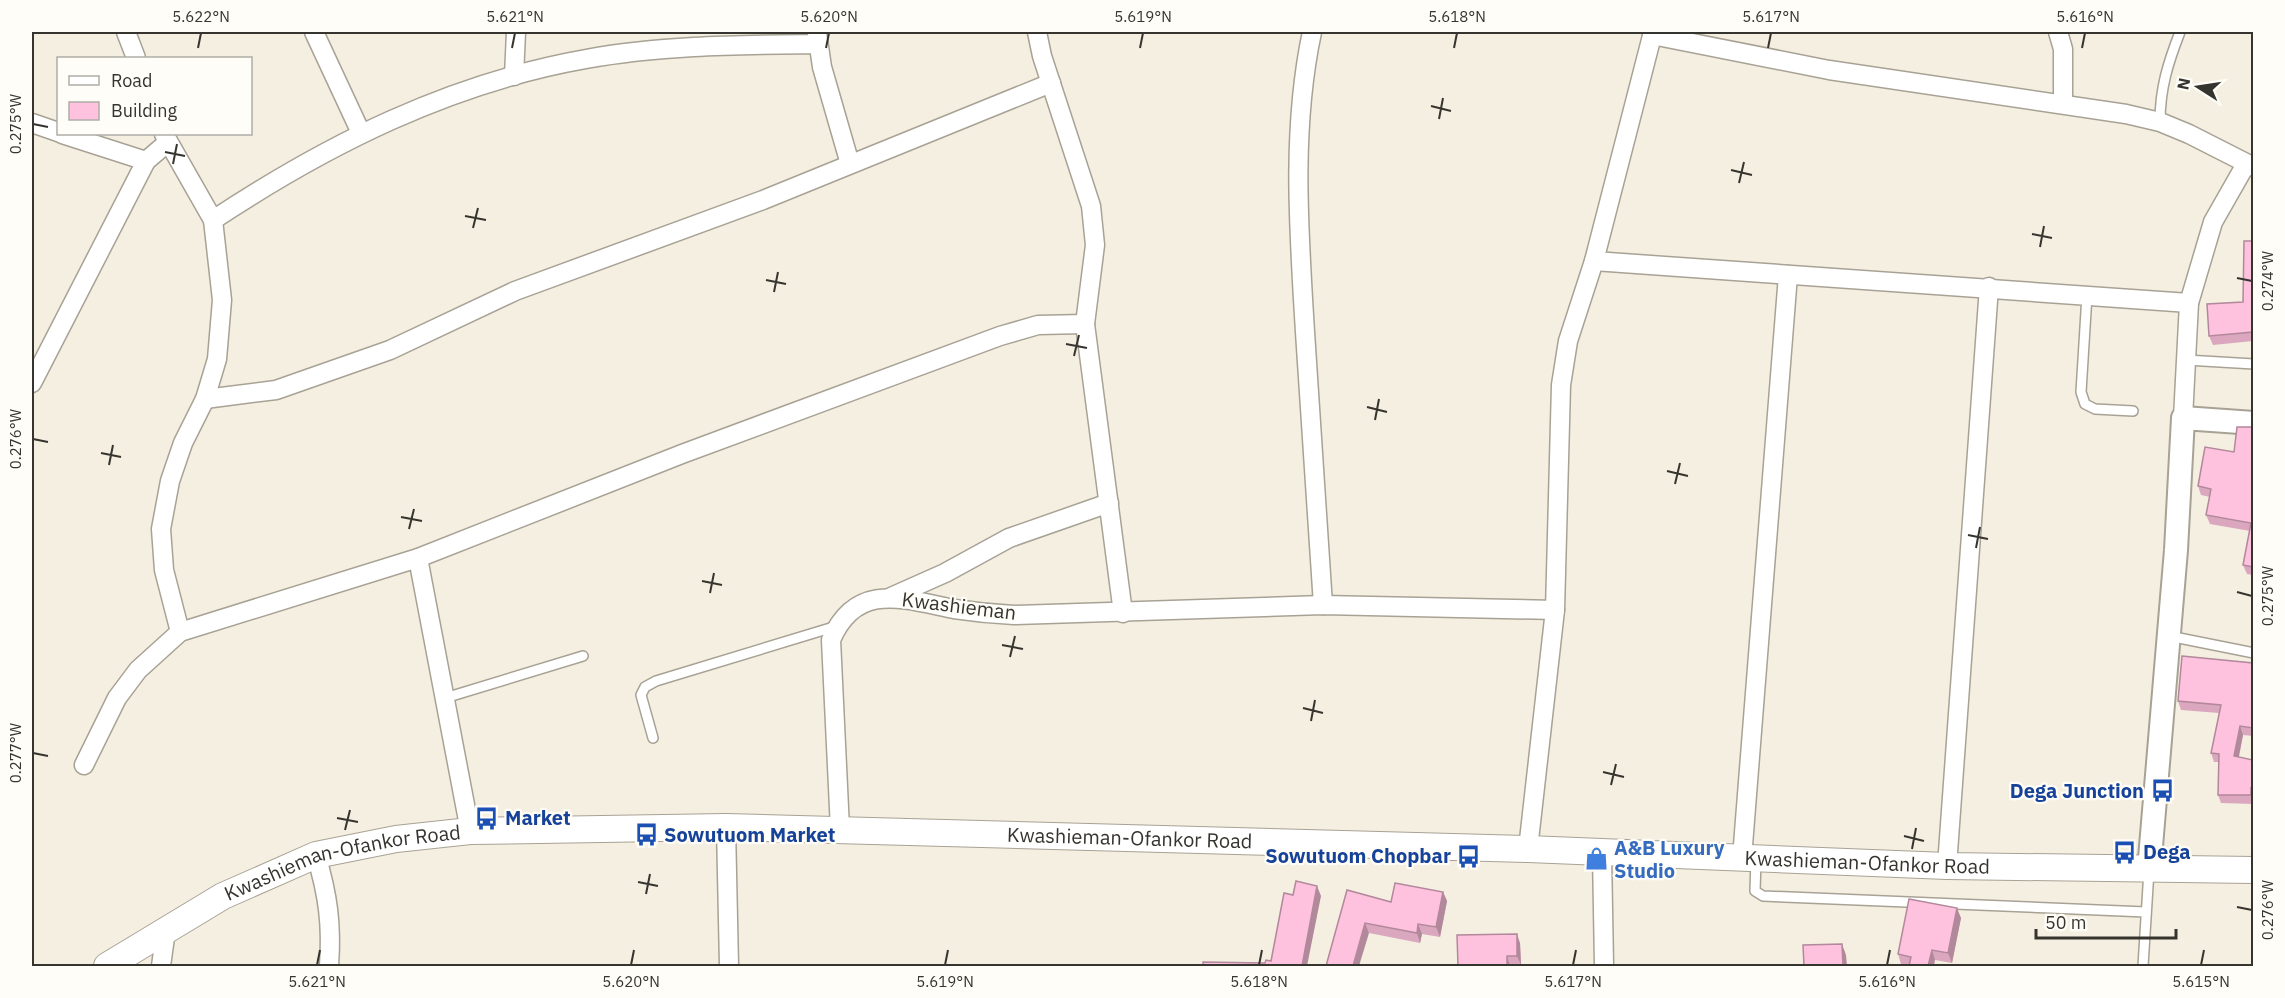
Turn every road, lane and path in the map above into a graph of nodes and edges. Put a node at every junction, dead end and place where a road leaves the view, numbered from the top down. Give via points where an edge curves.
1 (126, 32) edge
2 (314, 32) edge
3 (516, 32) edge
4 (1038, 32) edge
5 (1312, 32) edge
6 (2058, 32) edge
7 (2180, 32) edge
8 (1653, 33) edge
9 (817, 38) edge
10 (136, 57) edge
11 (514, 76) junction
12 (1052, 83) junction
13 (2063, 104) junction
14 (2160, 122) junction
15 (32, 123) edge
16 (57, 132) edge
17 (361, 133) junction
18 (66, 135) edge
19 (166, 138) edge
20 (146, 161) junction
21 (850, 164) junction
22 (2250, 166) edge
23 (213, 220) junction
24 (1594, 261) junction
25 (1788, 275) junction
26 (1989, 287) junction
27 (2087, 295) junction
28 (2189, 303) junction
29 (1084, 324) junction
30 (2186, 360) junction
31 (2253, 364) edge
32 (32, 383) edge
33 (205, 399) junction
34 (2133, 411) dead end
35 (2183, 418) junction
36 (2253, 423) edge
37 (1109, 503) junction
38 (418, 558) junction
39 (891, 597) junction
40 (1323, 605) junction
41 (1555, 610) junction
42 (1122, 613) junction
43 (837, 626) junction
44 (180, 632) junction
45 (2169, 636) junction
46 (2253, 653) edge
47 (583, 656) dead end
48 (445, 699) junction
49 (653, 738) dead end
50 (84, 765) dead end
51 (726, 827) junction
52 (840, 830) junction
53 (470, 831) junction
54 (1528, 849) junction
55 (1602, 854) junction
56 (316, 855) junction
57 (1749, 859) junction
58 (1947, 866) junction
59 (2150, 870) junction
60 (2253, 870) edge
61 (2146, 912) junction
62 (166, 930) junction
63 (107, 966) edge
64 (161, 966) edge
65 (329, 966) edge
66 (729, 966) edge
67 (1604, 966) edge
68 (2143, 966) edge

1 - 10 street
2 - 17 street
3 - 11 street
4 - 12 street
5 - 40 street via 1300,126 1299,227
6 - 13 street via 2063,49
7 - 14 lane via 2160,91
8 - 13 street via 1774,61
8 - 24 street
9 - 11 street via 586,59
9 - 21 street
11 - 17 street via 422,106
12 - 21 street
12 - 29 street via 1091,206 1095,245
13 - 14 street
14 - 22 street
15 - 16 street
17 - 23 street via 302,164
18 - 20 street
19 - 20 street
19 - 23 street
20 - 32 street
21 - 33 street via 515,291 390,350 276,390
22 - 28 street via 2226,194 2213,222
23 - 33 street via 222,300 221,330
24 - 25 street
24 - 41 street via 1577,308 1561,385
25 - 26 street
25 - 57 street
26 - 27 street
26 - 58 street
27 - 28 street
27 - 34 lane via 2081,392 2085,404 2095,409
28 - 30 street
29 - 37 street
29 - 38 street via 1038,326 1000,336
30 - 31 lane
30 - 35 street
33 - 44 street via 170,481 161,529 164,570
35 - 36 street
35 - 45 street
37 - 39 street via 1009,538
37 - 42 street
38 - 44 street
38 - 48 street
39 - 42 street, Kwashieman via 972,612 1014,615
39 - 43 street, Kwashieman via 858,606 846,613
40 - 41 street, Kwashieman
40 - 42 street, Kwashieman
41 - 54 street
43 - 49 lane via 645,687 642,695
43 - 52 street via 830,656
44 - 50 street via 138,670 117,698
45 - 46 lane
45 - 59 street
47 - 48 lane
48 - 53 street
51 - 52 main road, Kwashieman-Ofankor Road
51 - 53 main road, Kwashieman-Ofankor Road
51 - 66 street
52 - 54 main road, Kwashieman-Ofankor Road
53 - 56 main road, Kwashieman-Ofankor Road via 374,842
54 - 55 main road, Kwashieman-Ofankor Road
55 - 57 main road, Kwashieman-Ofankor Road
55 - 67 street
56 - 62 main road, Kwashieman-Ofankor Road via 223,896
56 - 65 street via 327,892
57 - 58 main road, Kwashieman-Ofankor Road
57 - 61 lane via 1755,891 1763,896
58 - 59 main road, Kwashieman-Ofankor Road
59 - 60 main road, Kwashieman-Ofankor Road
59 - 61 lane
61 - 68 lane
62 - 63 main road, Kwashieman-Ofankor Road
62 - 64 street

